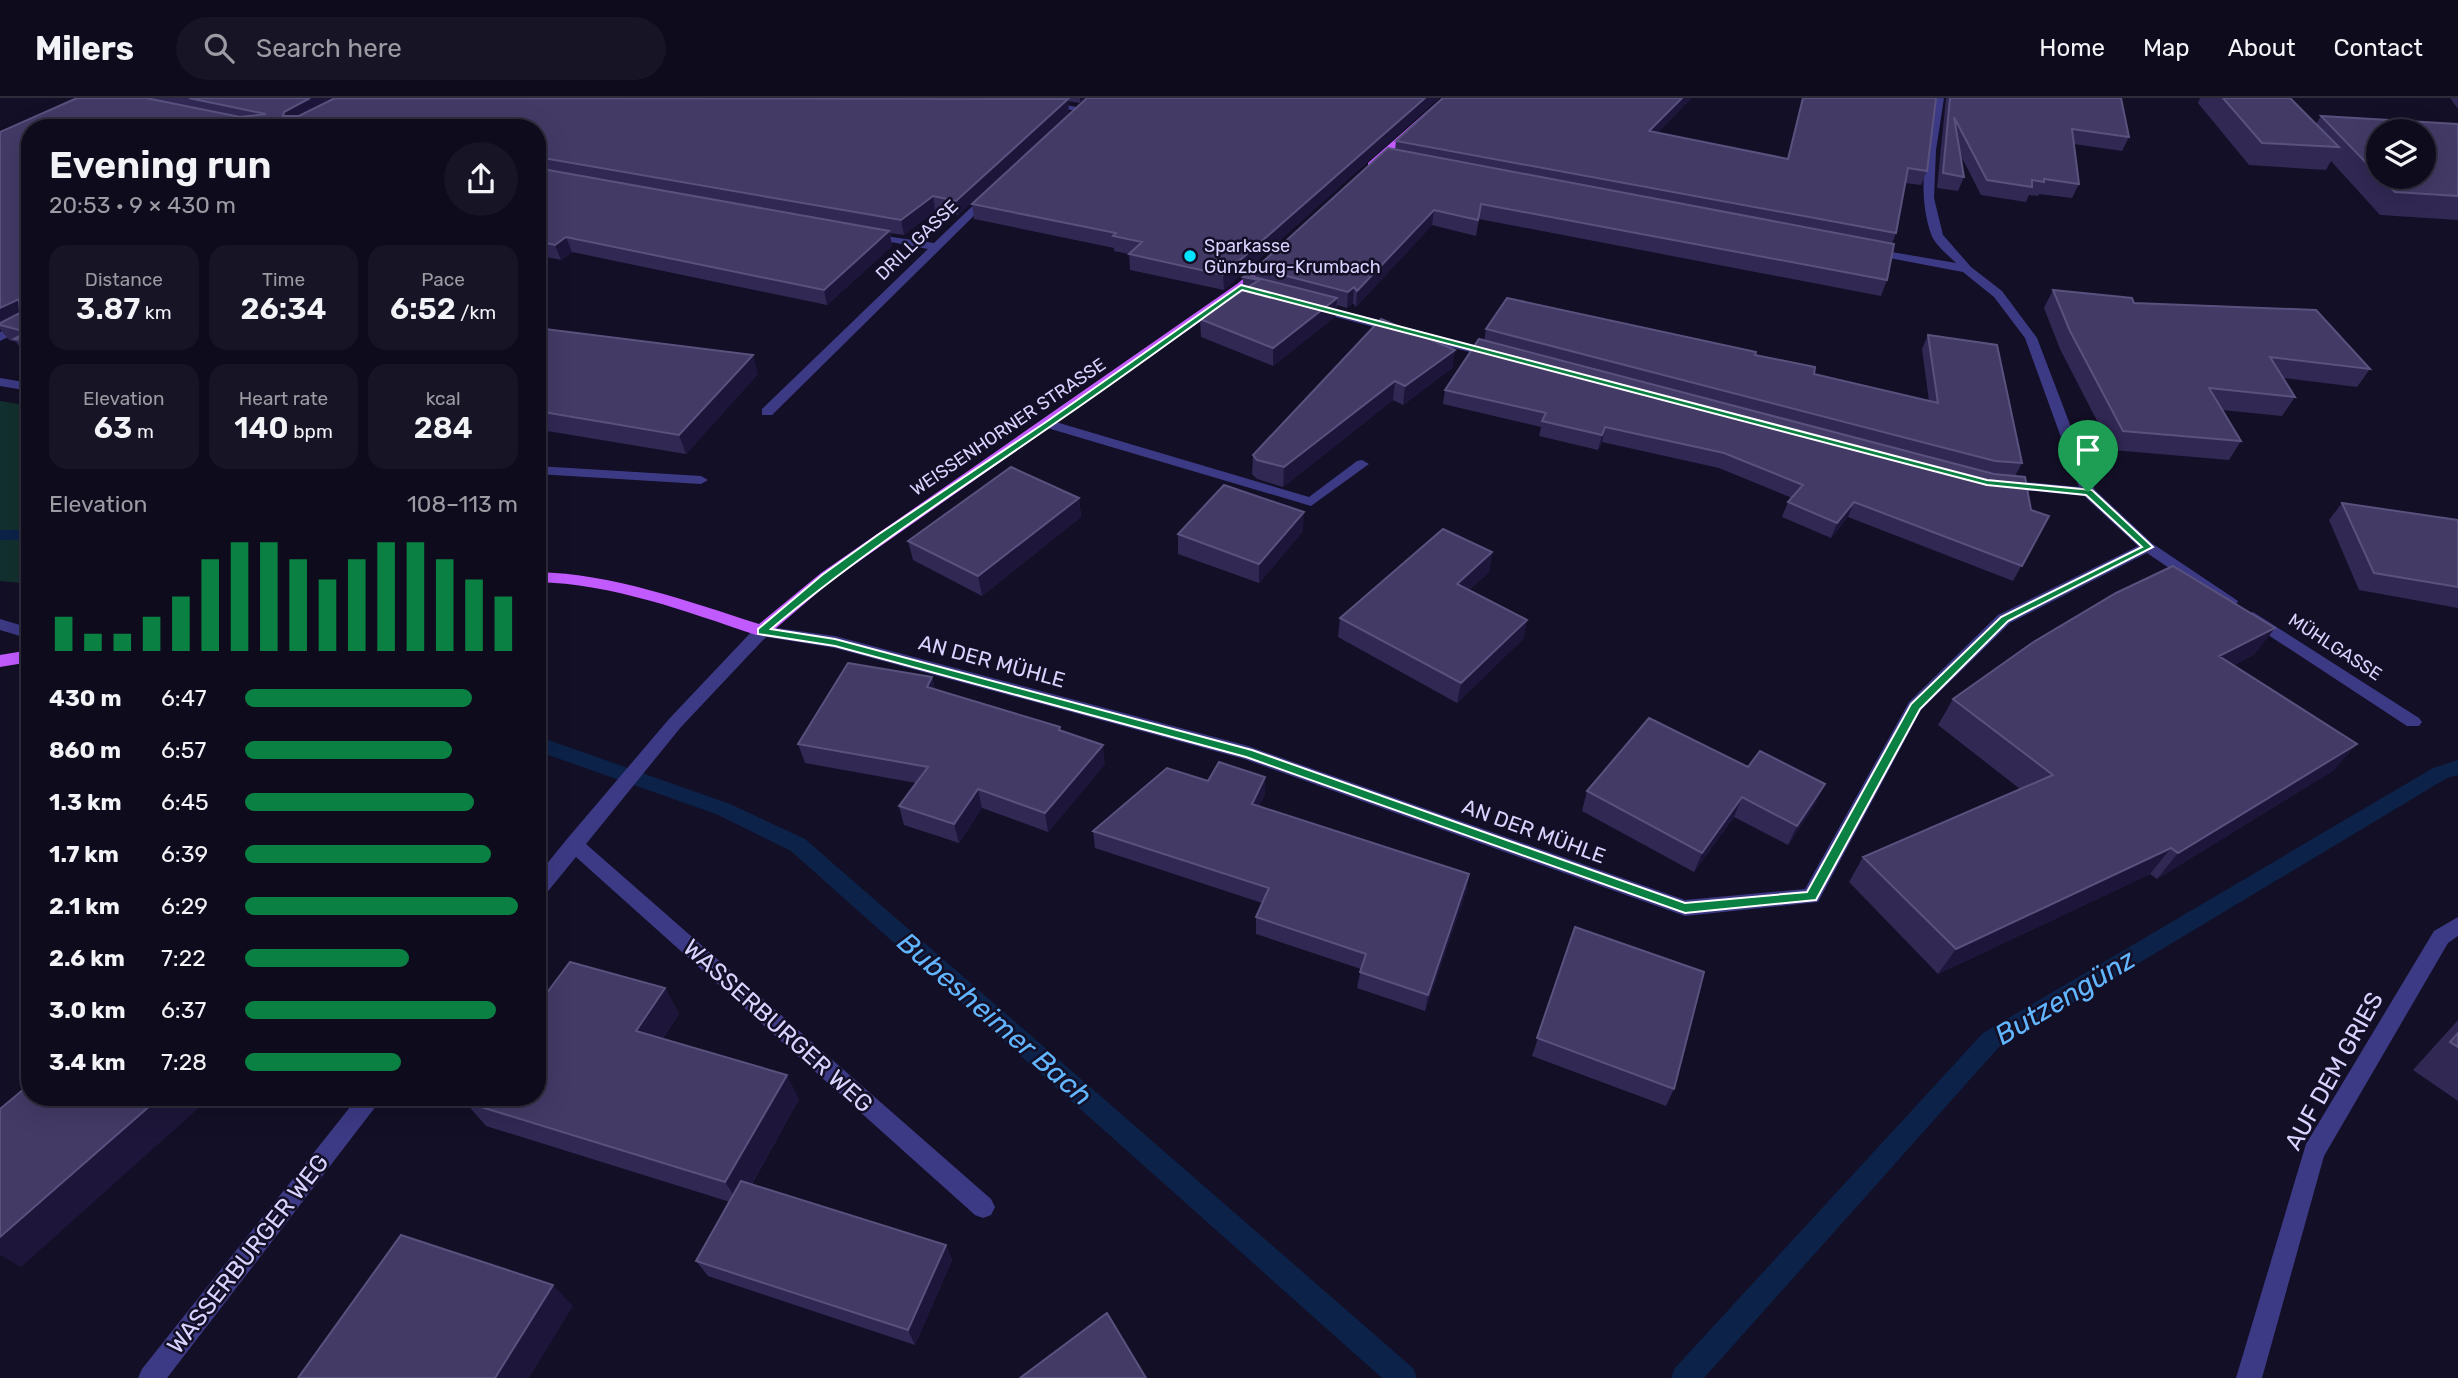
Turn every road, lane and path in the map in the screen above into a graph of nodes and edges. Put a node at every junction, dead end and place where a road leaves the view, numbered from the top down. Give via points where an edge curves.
1 (1015, 98) edge
2 (1448, 98) edge
3 (1939, 98) edge
4 (1071, 119) edge
5 (1380, 158) junction
6 (1393, 160) edge
7 (1360, 176) edge
8 (1000, 186) edge
9 (859, 234) edge
10 (934, 247) junction
11 (1850, 247) edge
12 (1280, 250) edge
13 (1967, 269) junction
14 (1293, 302) edge
15 (21, 326) edge
16 (0, 337) edge
17 (1512, 359) edge
18 (0, 382) edge
19 (21, 386) edge
20 (767, 412) dead end
21 (1049, 424) junction
22 (1362, 464) dead end
23 (546, 471) edge
24 (701, 480) dead end
25 (1987, 482) edge
26 (2088, 492) junction
27 (2148, 547) junction
28 (546, 577) edge
29 (0, 624) edge
30 (21, 631) edge
31 (762, 631) junction
32 (21, 658) edge
33 (0, 662) edge
34 (2413, 722) dead end
35 (574, 844) junction
36 (546, 879) edge
37 (2458, 925) edge
38 (365, 1106) edge
39 (982, 1207) dead end
40 (151, 1378) edge
41 (2249, 1378) edge

1 - 4 street via 1084,107
2 - 5 main road
3 - 13 street, MÜHLGASSE via 1930,198 1937,236
5 - 6 street
5 - 7 main road
8 - 10 street, DRILLGASSE
9 - 10 street
10 - 20 street, DRILLGASSE
11 - 13 street
12 - 21 main road, WEISSENHORNER STRASSE via 1247,289
13 - 26 street, MÜHLGASSE via 1998,294 2031,338
14 - 17 street
15 - 16 street
18 - 19 street
21 - 22 street via 1311,502
21 - 31 main road, WEISSENHORNER STRASSE via 882,536
23 - 24 street
25 - 26 street
26 - 27 street, MÜHLGASSE
27 - 31 street, AN DER MÜHLE via 2004,619 1915,706 1811,896 1685,908 1248,753 835,642
27 - 34 street, MÜHLGASSE
28 - 31 main road via 660,599
29 - 30 street
31 - 35 street via 675,723
32 - 33 main road
35 - 36 street
35 - 39 street, WASSERBURGER WEG
37 - 41 street, AUF DEM GRIES via 2441,937 2314,1152
38 - 40 street, WASSERBURGER WEG

